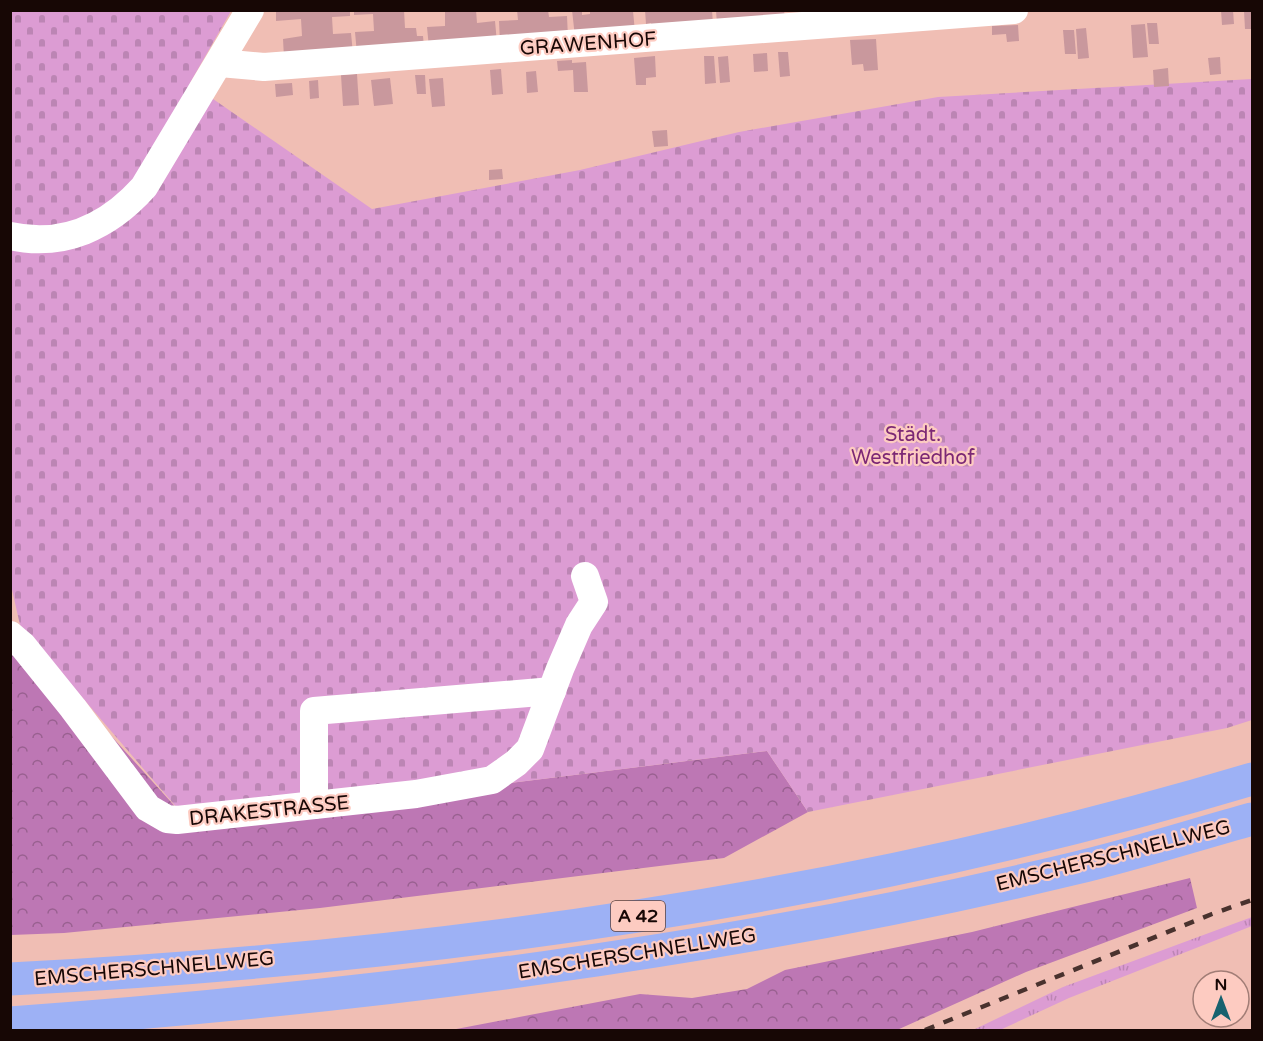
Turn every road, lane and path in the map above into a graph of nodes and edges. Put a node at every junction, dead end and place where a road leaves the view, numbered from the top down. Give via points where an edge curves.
1 (250, 10) edge
2 (1014, 10) edge
3 (220, 63) junction
4 (10, 236) edge
5 (585, 576) dead end
6 (10, 635) edge
7 (552, 691) junction
8 (1252, 779) edge
9 (314, 805) junction
10 (1252, 819) edge
11 (10, 979) edge
12 (10, 1023) edge

1 - 3 street
2 - 3 street, GRAWENHOF via 264,67
3 - 4 street via 144,187 126,207 79,234 25,240
5 - 7 street via 594,602 579,625
6 - 9 street, DRAKESTRASSE via 24,646 153,812 177,820
7 - 9 street, DRAKESTRASSE via 530,748 492,780
7 - 9 street via 314,711
8 - 11 highway, EMSCHERSCHNELLWEG / A 42 via 1065,830 721,903 447,942 119,973
10 - 12 highway, EMSCHERSCHNELLWEG / A 42 via 1077,868 730,939 396,988

